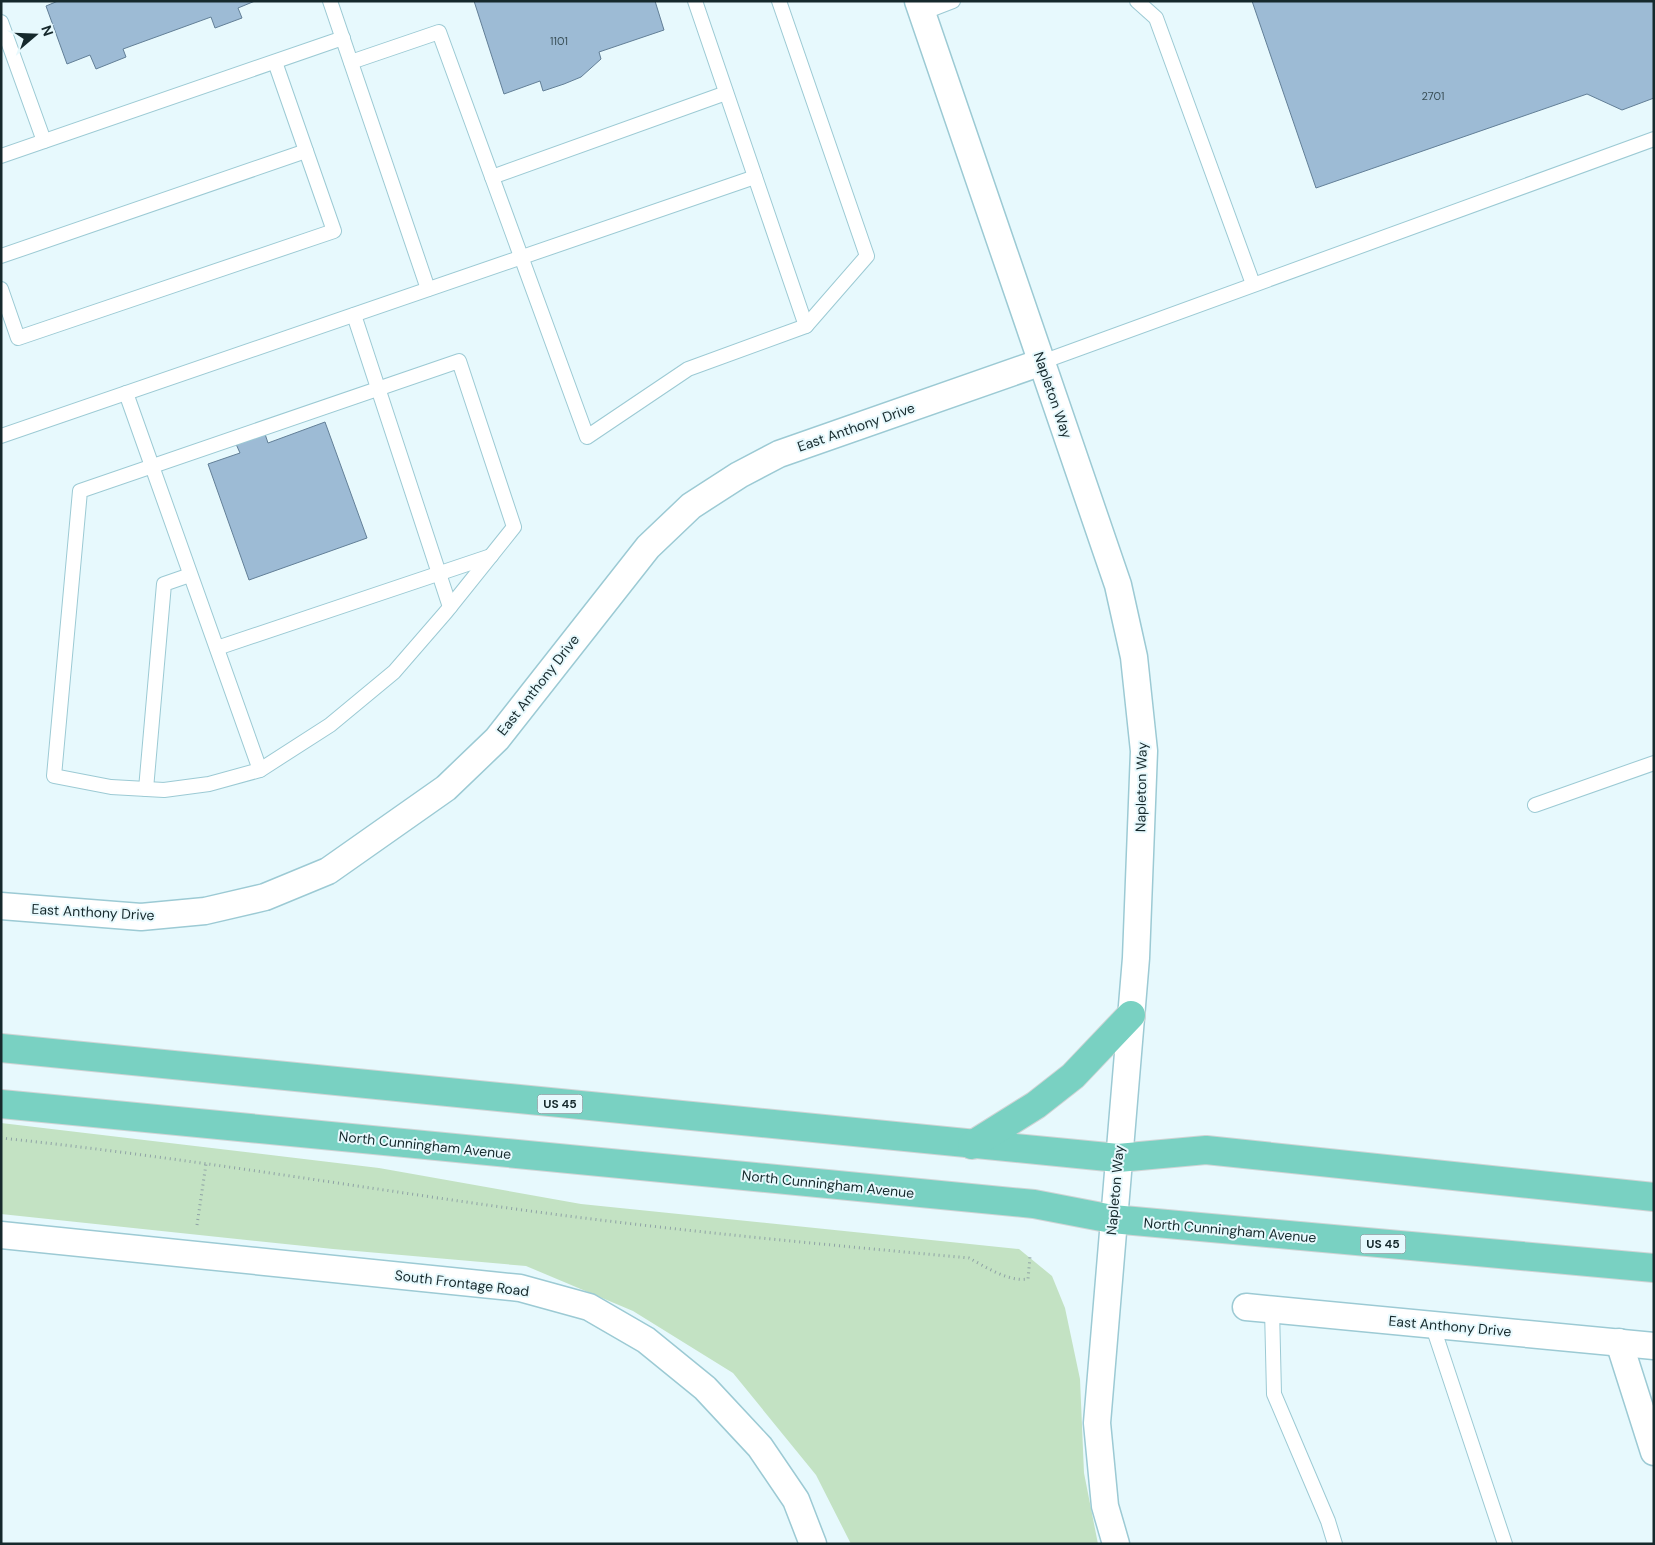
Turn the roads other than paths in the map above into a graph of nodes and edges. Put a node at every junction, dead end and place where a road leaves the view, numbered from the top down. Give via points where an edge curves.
1 (330, 1) edge
2 (695, 1) edge
3 (779, 1) edge
4 (953, 1) edge
5 (1137, 1) edge
6 (920, 7) edge
7 (1, 22) edge
8 (343, 38) junction
9 (275, 62) junction
10 (351, 62) junction
11 (726, 93) junction
12 (1654, 139) edge
13 (44, 141) junction
14 (306, 151) junction
15 (1, 156) edge
16 (492, 177) junction
17 (755, 177) junction
18 (1, 256) edge
19 (522, 257) junction
20 (1253, 284) junction
21 (1, 288) edge
22 (428, 289) junction
23 (354, 315) junction
24 (806, 326) junction
25 (1042, 362) junction
26 (378, 389) junction
27 (126, 393) junction
28 (1, 436) edge
29 (152, 466) junction
30 (491, 556) junction
31 (439, 573) junction
32 (190, 575) junction
33 (450, 607) junction
34 (217, 648) junction
35 (1654, 763) edge
36 (260, 770) junction
37 (146, 789) junction
38 (1535, 805) dead end
39 (1, 906) edge
40 (1131, 1015) junction
41 (1, 1048) edge
42 (1, 1104) edge
43 (972, 1145) junction
44 (1118, 1158) junction
45 (1654, 1196) edge
46 (1112, 1219) junction
47 (1, 1235) edge
48 (1654, 1268) edge
49 (1246, 1307) dead end
50 (1272, 1309) junction
51 (1432, 1324) junction
52 (1619, 1342) junction
53 (1654, 1346) edge
54 (1654, 1452) edge
55 (813, 1544) edge
56 (1116, 1544) edge
57 (1335, 1544) edge
58 (1505, 1544) edge

1 - 8 lane
2 - 11 lane
3 - 24 lane via 867,256
4 - 6 lane
5 - 20 lane via 1156,18
6 - 25 street, Napleton Way
7 - 13 lane
8 - 9 lane
8 - 10 lane
9 - 13 lane
9 - 14 lane
10 - 16 lane via 439,32
10 - 22 lane
11 - 16 lane
11 - 17 lane
12 - 20 lane
13 - 15 lane
14 - 18 lane
14 - 21 lane via 334,231 18,338
16 - 19 lane
17 - 19 lane
17 - 24 lane
19 - 22 lane
19 - 24 lane via 587,437 688,368
20 - 25 lane
22 - 23 lane
23 - 26 lane
23 - 27 lane
25 - 39 street, East Anthony Drive via 779,454 739,474 691,506 648,547 497,739 446,788 328,870 264,897 205,911 141,917
25 - 40 street, Napleton Way via 1118,585 1134,657 1144,751
26 - 29 lane
26 - 30 lane via 459,361 514,526
26 - 31 lane
27 - 28 lane
27 - 29 lane
29 - 32 lane
29 - 37 lane via 80,491 54,776
30 - 31 lane
30 - 33 lane
31 - 33 lane
31 - 34 lane
32 - 34 lane
32 - 37 lane via 164,584
33 - 36 lane via 394,672 330,725
34 - 36 lane
35 - 38 lane
36 - 37 lane via 209,784
40 - 43 main road via 1073,1076 1036,1105
40 - 44 street, Napleton Way
41 - 43 main road, US 45
42 - 46 main road, North Cunningham Avenue / US 45 via 1034,1204
43 - 44 main road, US 45
44 - 45 main road, US 45 via 1206,1150
44 - 46 street, Napleton Way
46 - 48 main road, North Cunningham Avenue / US 45
46 - 56 street, Napleton Way via 1097,1423 1105,1506
47 - 55 street, South Frontage Road via 520,1288 589,1307 646,1340 705,1388 760,1447 796,1500
49 - 50 street, East Anthony Drive
50 - 51 street, East Anthony Drive
50 - 57 lane via 1274,1394
51 - 52 street, East Anthony Drive
51 - 58 lane
52 - 53 street, East Anthony Drive
52 - 54 street

